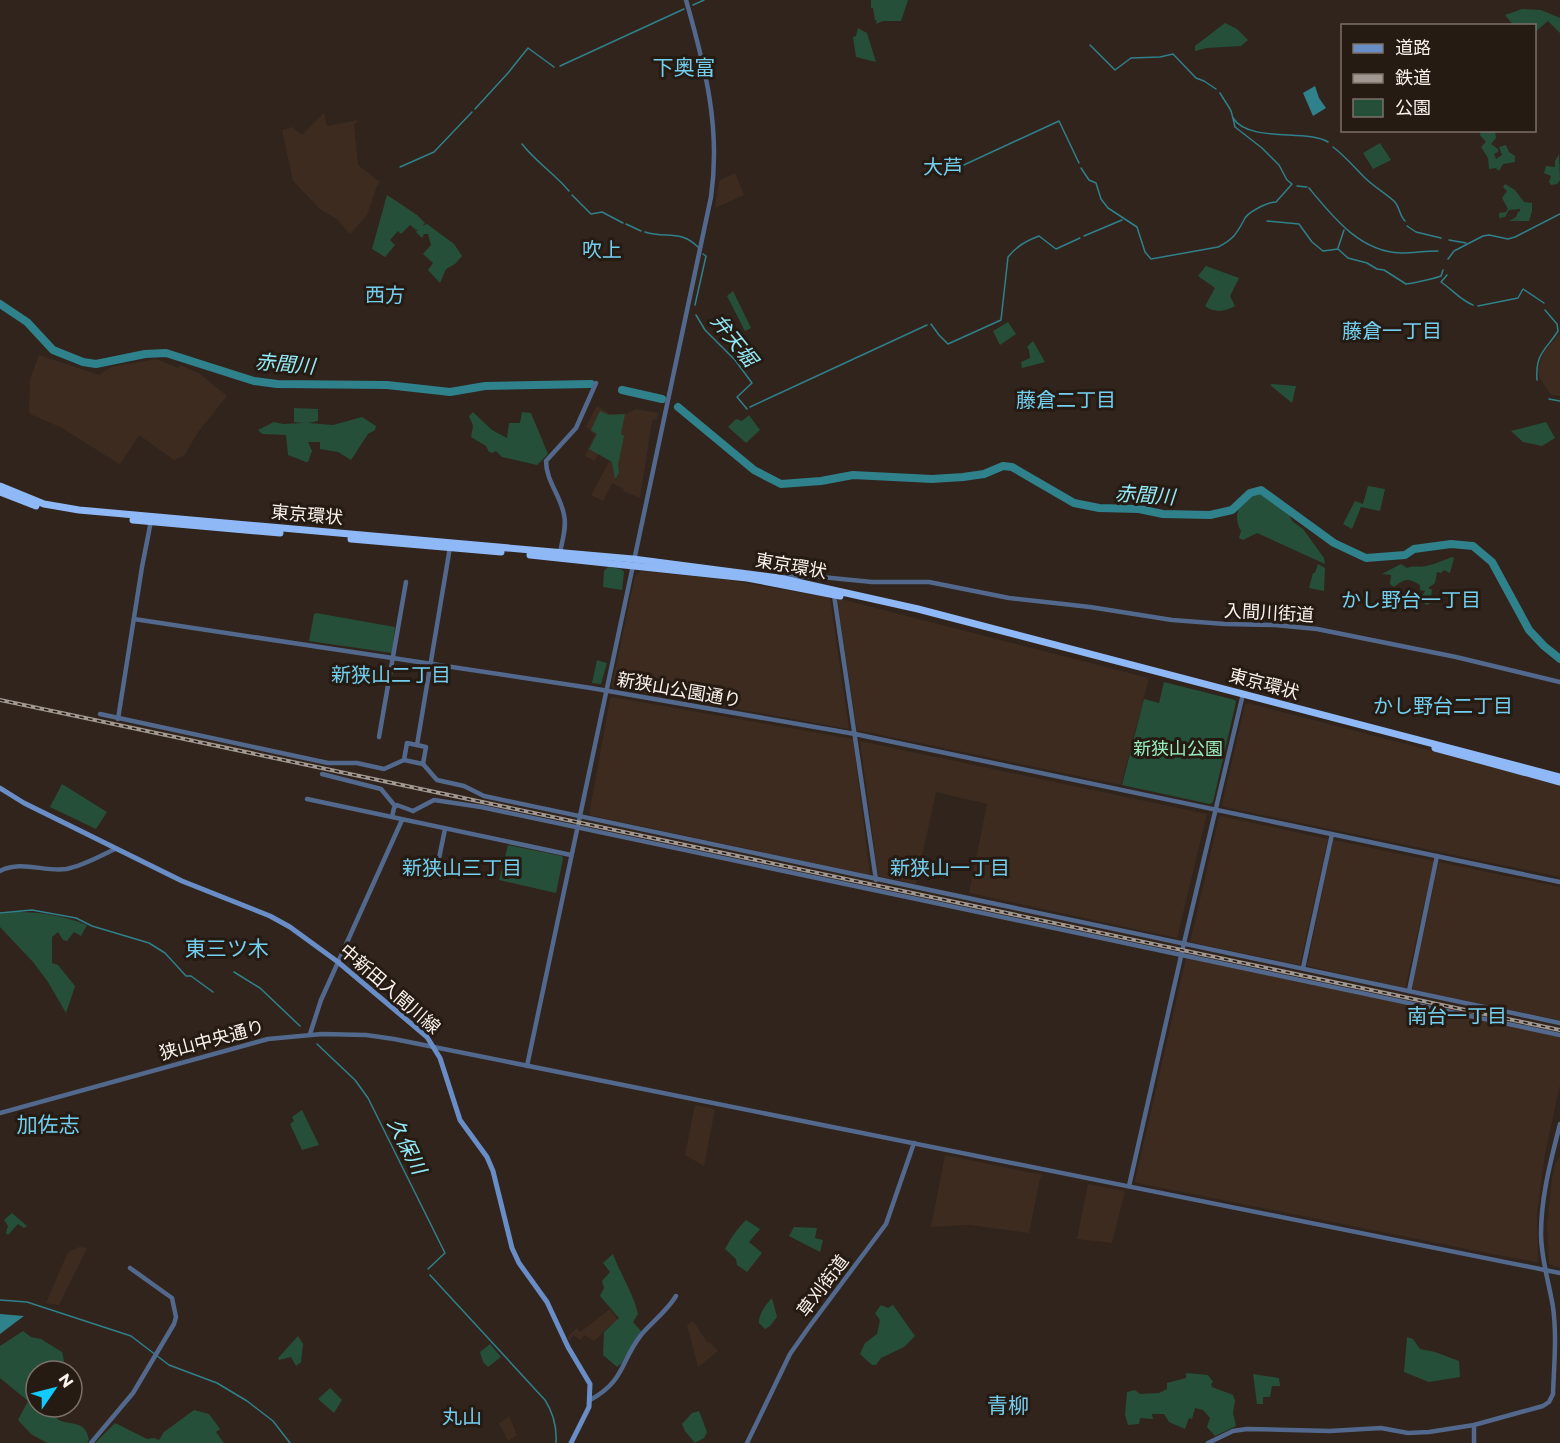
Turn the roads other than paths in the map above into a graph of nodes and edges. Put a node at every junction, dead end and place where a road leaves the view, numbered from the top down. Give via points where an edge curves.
1 (686, 0) edge
2 (596, 383) dead end
3 (0, 486) edge
4 (0, 492) edge
5 (151, 521) junction
6 (450, 545) junction
7 (560, 553) junction
8 (632, 563) junction
9 (779, 581) junction
10 (406, 582) dead end
11 (834, 594) junction
12 (134, 619) junction
13 (393, 658) junction
14 (430, 664) junction
15 (1560, 682) edge
16 (605, 691) junction
17 (1243, 696) junction
18 (100, 714) dead end
19 (118, 719) junction
20 (855, 734) junction
21 (379, 737) dead end
22 (417, 745) junction
23 (404, 760) junction
24 (423, 764) junction
25 (322, 774) dead end
26 (1560, 777) edge
27 (1560, 782) edge
28 (0, 788) edge
29 (307, 799) dead end
30 (395, 806) junction
31 (1216, 810) junction
32 (413, 811) junction
33 (579, 816) junction
34 (392, 817) junction
35 (402, 819) junction
36 (412, 822) junction
37 (577, 827) junction
38 (445, 829) junction
39 (1332, 834) junction
40 (115, 849) junction
41 (571, 855) junction
42 (1437, 856) junction
43 (437, 868) dead end
44 (0, 871) edge
45 (876, 880) junction
46 (1560, 882) edge
47 (1184, 943) junction
48 (1181, 954) junction
49 (338, 962) junction
50 (1303, 968) junction
51 (1409, 991) junction
52 (1560, 1023) edge
53 (310, 1034) junction
54 (1560, 1035) edge
55 (435, 1047) junction
56 (527, 1066) junction
57 (0, 1113) edge
58 (1560, 1124) edge
59 (914, 1143) junction
60 (1129, 1186) junction
61 (130, 1268) dead end
62 (1545, 1270) junction
63 (1560, 1273) edge
64 (676, 1296) dead end
65 (590, 1400) junction
66 (1474, 1425) junction
67 (91, 1443) edge
68 (572, 1443) edge
69 (747, 1443) edge
70 (1208, 1443) edge
71 (1474, 1443) edge

1 - 8 street via 711,100 713,184
2 - 7 street via 576,428 546,461 564,514
3 - 6 highway, 東京環状 via 44,504 79,510
4 - 5 highway, 東京環状 via 49,510
5 - 6 highway, 東京環状
5 - 12 street
6 - 7 highway, 東京環状
6 - 8 highway, 東京環状
6 - 14 street
7 - 8 highway, 東京環状
8 - 9 highway, 東京環状
8 - 16 street
9 - 11 highway, 東京環状
9 - 15 street, 入間川街道 via 811,576 929,582 1009,598 1185,621 1317,628
9 - 17 highway, 東京環状 via 918,609
10 - 13 street
11 - 17 highway, 東京環状
11 - 20 street
12 - 13 street, 新狭山公園通り
12 - 19 street
13 - 14 street, 新狭山公園通り
13 - 21 street
14 - 16 street, 新狭山公園通り
14 - 22 street
16 - 20 street, 新狭山公園通り
16 - 33 street
17 - 26 highway, 東京環状
17 - 27 highway, 東京環状
17 - 31 street
18 - 19 street
19 - 23 street via 328,763 384,768
20 - 31 street, 新狭山公園通り
20 - 45 street
22 - 23 street via 407,743
22 - 24 street via 426,747
23 - 24 street
24 - 33 street via 437,780 464,786 484,796
25 - 30 street via 381,789
28 - 40 main road, 中新田入間川線
29 - 34 street
30 - 32 street
30 - 34 street
31 - 39 street, 新狭山公園通り
31 - 47 street
32 - 36 street
32 - 37 street via 434,800
33 - 37 street
33 - 45 street
34 - 35 street
35 - 36 street
35 - 49 street
36 - 38 street
37 - 41 street
37 - 48 street
38 - 41 street
38 - 43 street
39 - 42 street, 新狭山公園通り
39 - 50 street
40 - 44 street via 69,868 15,866
40 - 49 main road, 中新田入間川線 via 287,925
41 - 56 street
42 - 46 street, 新狭山公園通り
42 - 51 street
45 - 47 street
47 - 48 street
47 - 50 street
48 - 54 street
48 - 60 street
49 - 53 street
49 - 55 main road, 中新田入間川線 via 423,1032
50 - 51 street
51 - 52 street
53 - 55 street, 狭山中央通り via 374,1036
53 - 57 street, 狭山中央通り via 250,1042
55 - 56 street, 狭山中央通り
55 - 65 main road, 中新田入間川線 via 460,1120 494,1173 512,1248 547,1302 585,1374 590,1384
56 - 59 street, 狭山中央通り
58 - 62 street via 1542,1209
59 - 60 street, 狭山中央通り
59 - 69 street, 草刈街道 via 886,1224 790,1354
60 - 62 street, 狭山中央通り
61 - 67 street via 173,1299 176,1320 133,1393
62 - 63 street, 狭山中央通り
62 - 66 street via 1555,1331 1552,1399 1543,1406
64 - 65 street via 638,1339 613,1383
65 - 68 main road
66 - 70 street via 1408,1433 1382,1428 1247,1429
66 - 71 street

